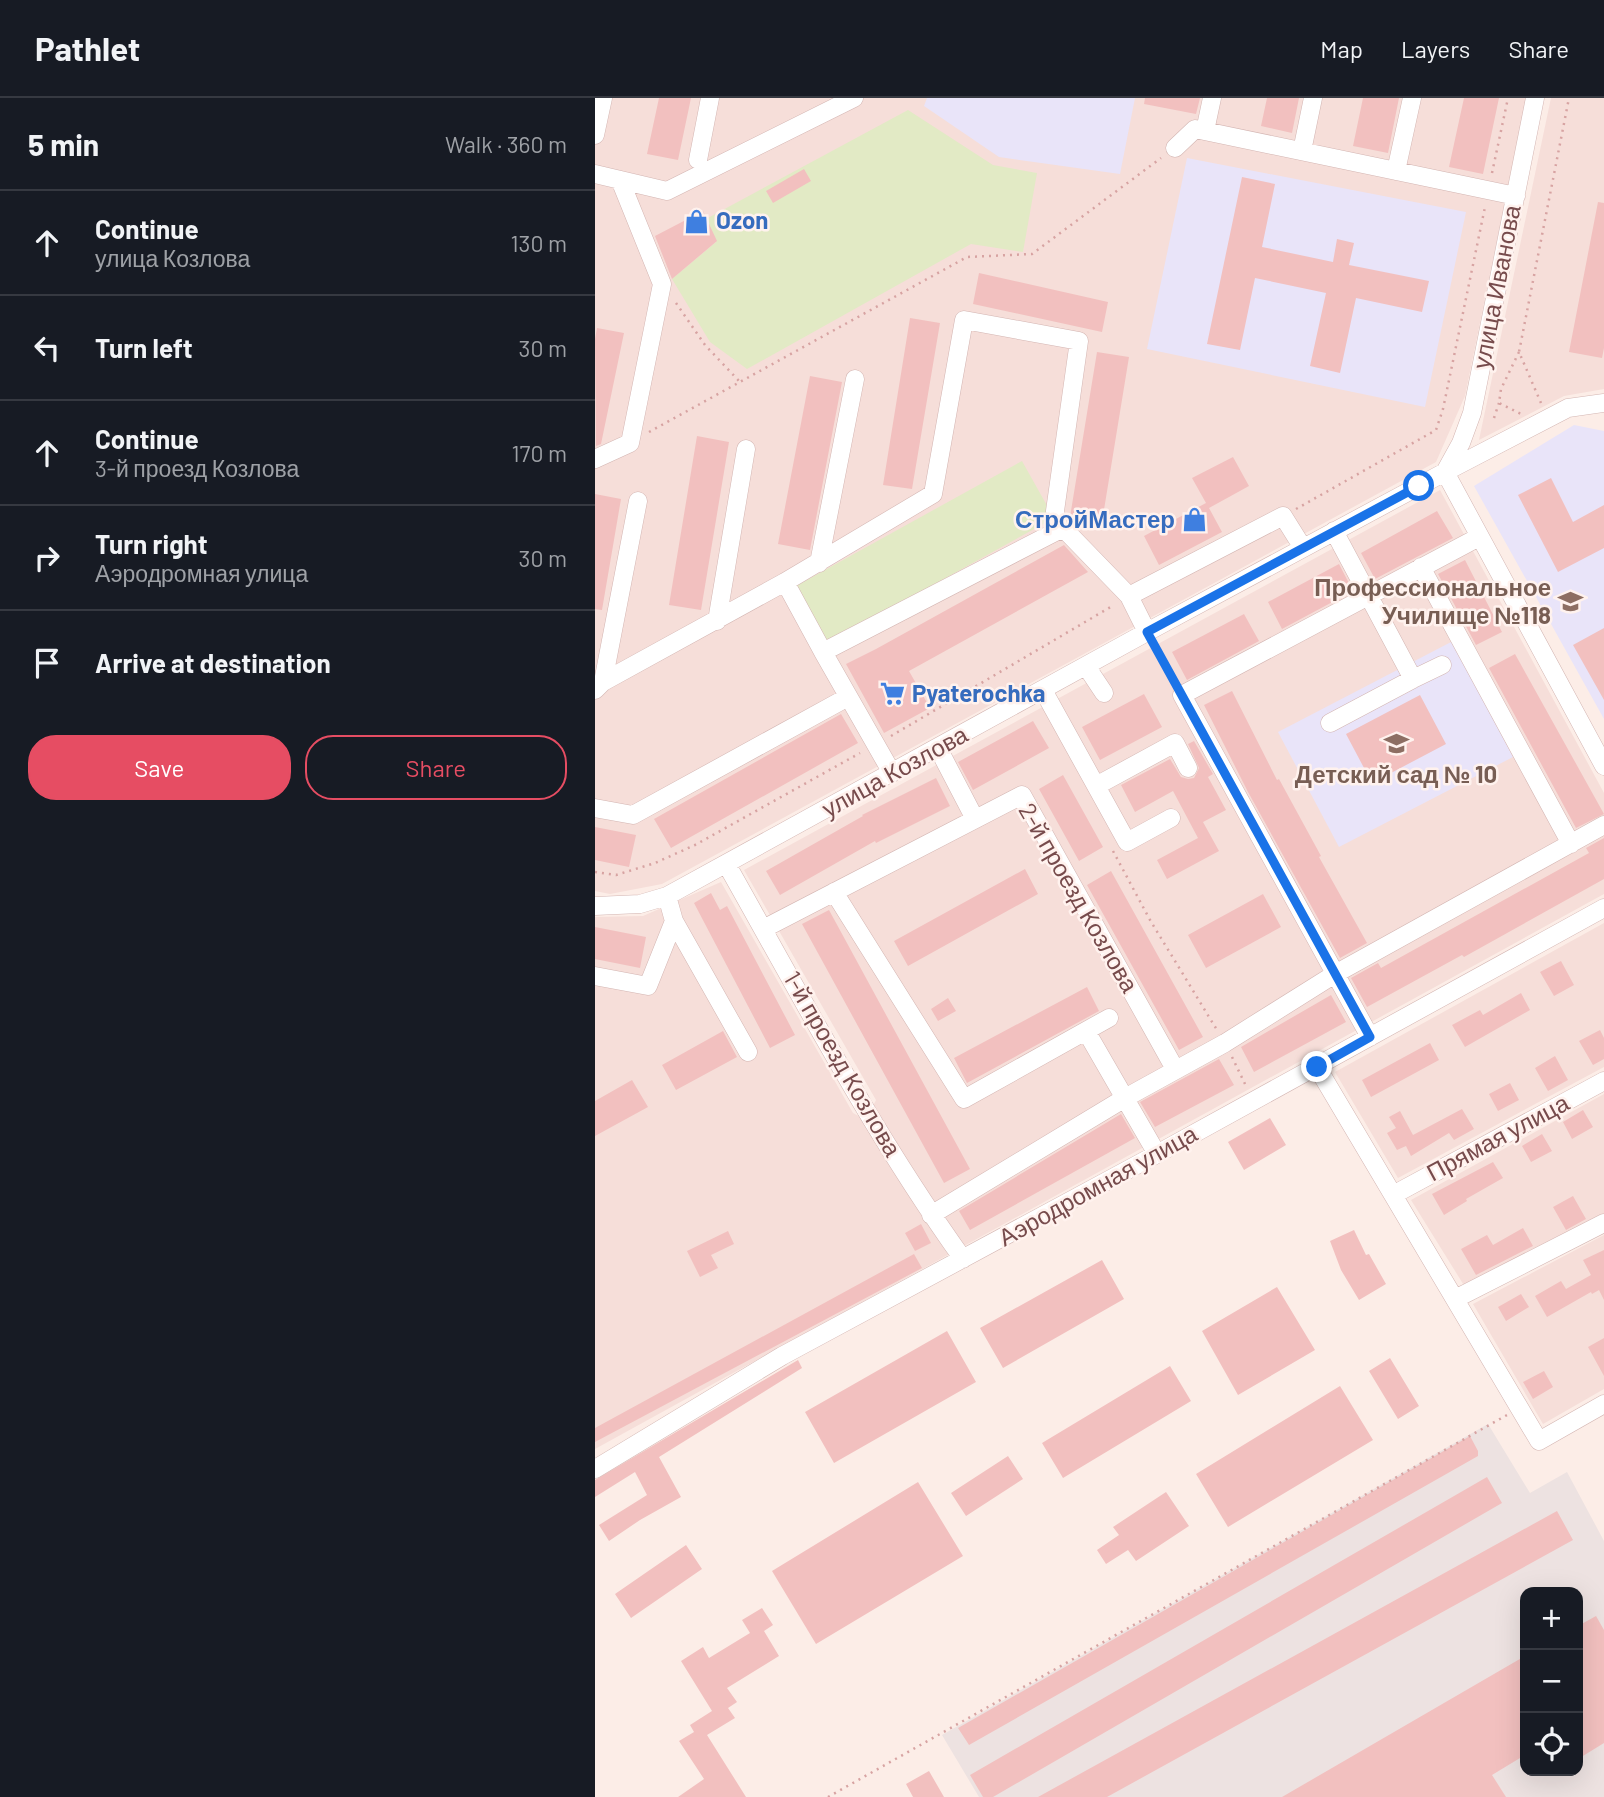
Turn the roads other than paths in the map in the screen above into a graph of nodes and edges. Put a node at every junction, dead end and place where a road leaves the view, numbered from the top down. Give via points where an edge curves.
1 (603, 98) edge
2 (711, 98) edge
3 (855, 98) edge
4 (1212, 98) edge
5 (1313, 98) edge
6 (1412, 98) edge
7 (1535, 98) edge
8 (1205, 131) junction
9 (595, 135) edge
10 (1175, 148) road end
11 (1302, 151) junction
12 (698, 160) dead end
13 (1396, 171) junction
14 (595, 174) edge
15 (620, 180) junction
16 (1516, 196) junction
17 (855, 379) dead end
18 (1604, 402) edge
19 (746, 449) dead end
20 (595, 459) edge
21 (1445, 472) junction
22 (638, 501) dead end
23 (1059, 530) junction
24 (1334, 531) junction
25 (1479, 537) junction
26 (1303, 548) junction
27 (819, 563) junction
28 (1421, 567) junction
29 (785, 582) junction
30 (1129, 596) junction
31 (1370, 597) junction
32 (717, 621) junction
33 (1147, 632) junction
34 (823, 652) junction
35 (1442, 665) dead end
36 (1086, 666) junction
37 (1413, 679) junction
38 (599, 686) edge
39 (1043, 690) junction
40 (1104, 693) dead end
41 (848, 696) junction
42 (1330, 723) dead end
43 (938, 748) junction
44 (1604, 766) edge
45 (1188, 768) dead end
46 (892, 773) junction
47 (1096, 786) junction
48 (595, 808) edge
49 (1171, 818) dead end
50 (975, 819) junction
51 (1604, 825) edge
52 (1571, 844) junction
53 (727, 865) junction
54 (834, 892) junction
55 (667, 897) junction
56 (595, 906) edge
57 (1604, 908) edge
58 (674, 921) junction
59 (763, 929) junction
60 (1335, 974) junction
61 (595, 976) edge
62 (1109, 1018) dead end
63 (1086, 1031) junction
64 (1370, 1037) junction
65 (748, 1052) dead end
66 (1317, 1067) junction
67 (1175, 1069) junction
68 (1604, 1082) edge
69 (1125, 1098) junction
70 (1157, 1154) junction
71 (1393, 1195) junction
72 (931, 1215) junction
73 (1604, 1223) edge
74 (963, 1259) junction
75 (1455, 1299) junction
76 (1604, 1404) edge
77 (595, 1469) edge

1 - 9 street
2 - 12 street
3 - 15 street via 667,191
4 - 8 street
5 - 11 street
6 - 13 street
7 - 16 street, улица Иванова
8 - 10 street via 1195,129
8 - 11 street
11 - 13 street
13 - 16 street
14 - 15 street
15 - 20 street via 662,284 629,443
16 - 21 street, улица Иванова via 1472,413
17 - 27 street
18 - 21 street, улица Козлова via 1568,408
19 - 32 street
21 - 24 street, улица Козлова
21 - 25 street
22 - 38 street
23 - 27 street via 1055,511 1079,341 964,320 933,494
23 - 30 street via 1067,532
23 - 34 street
24 - 26 street, улица Козлова
24 - 31 street
25 - 28 street
25 - 44 street
26 - 30 street via 1283,516
26 - 33 street, улица Козлова
27 - 29 street
28 - 31 street
28 - 52 street
29 - 32 street
29 - 34 street
30 - 33 street
31 - 37 street
31 - 60 street via 1182,695
32 - 38 street
33 - 36 street, улица Козлова
34 - 41 street
35 - 37 street
36 - 39 street, улица Козлова
36 - 40 street
37 - 42 street
39 - 43 street, улица Козлова
39 - 47 street
41 - 46 street
41 - 48 street via 633,815
43 - 46 street, улица Козлова
43 - 50 street
45 - 47 street via 1175,743
46 - 53 street, улица Козлова
47 - 49 street via 1127,842
50 - 54 street, 2-й проезд Козлова
50 - 67 street, 2-й проезд Козлова via 1022,795
51 - 52 street
52 - 60 street
53 - 55 street, улица Козлова
53 - 59 street, 1-й проезд Козлова
54 - 59 street, 2-й проезд Козлова
54 - 63 street via 964,1099
55 - 56 street, улица Козлова via 640,904
55 - 58 street
57 - 64 street, Аэродромная улица
58 - 61 street via 648,986
58 - 65 street
59 - 72 street, 1-й проезд Козлова
60 - 64 street
60 - 67 street
62 - 63 street
63 - 69 street
64 - 66 street, Аэродромная улица
66 - 70 street, Аэродромная улица
66 - 71 street
67 - 69 street
68 - 71 street, Прямая улица
69 - 70 street
69 - 72 street
70 - 74 street, Аэродромная улица
71 - 75 street
72 - 74 street, 1-й проезд Козлова
73 - 75 street
74 - 77 street, Аэродромная улица via 782,1356
75 - 76 street via 1539,1441

